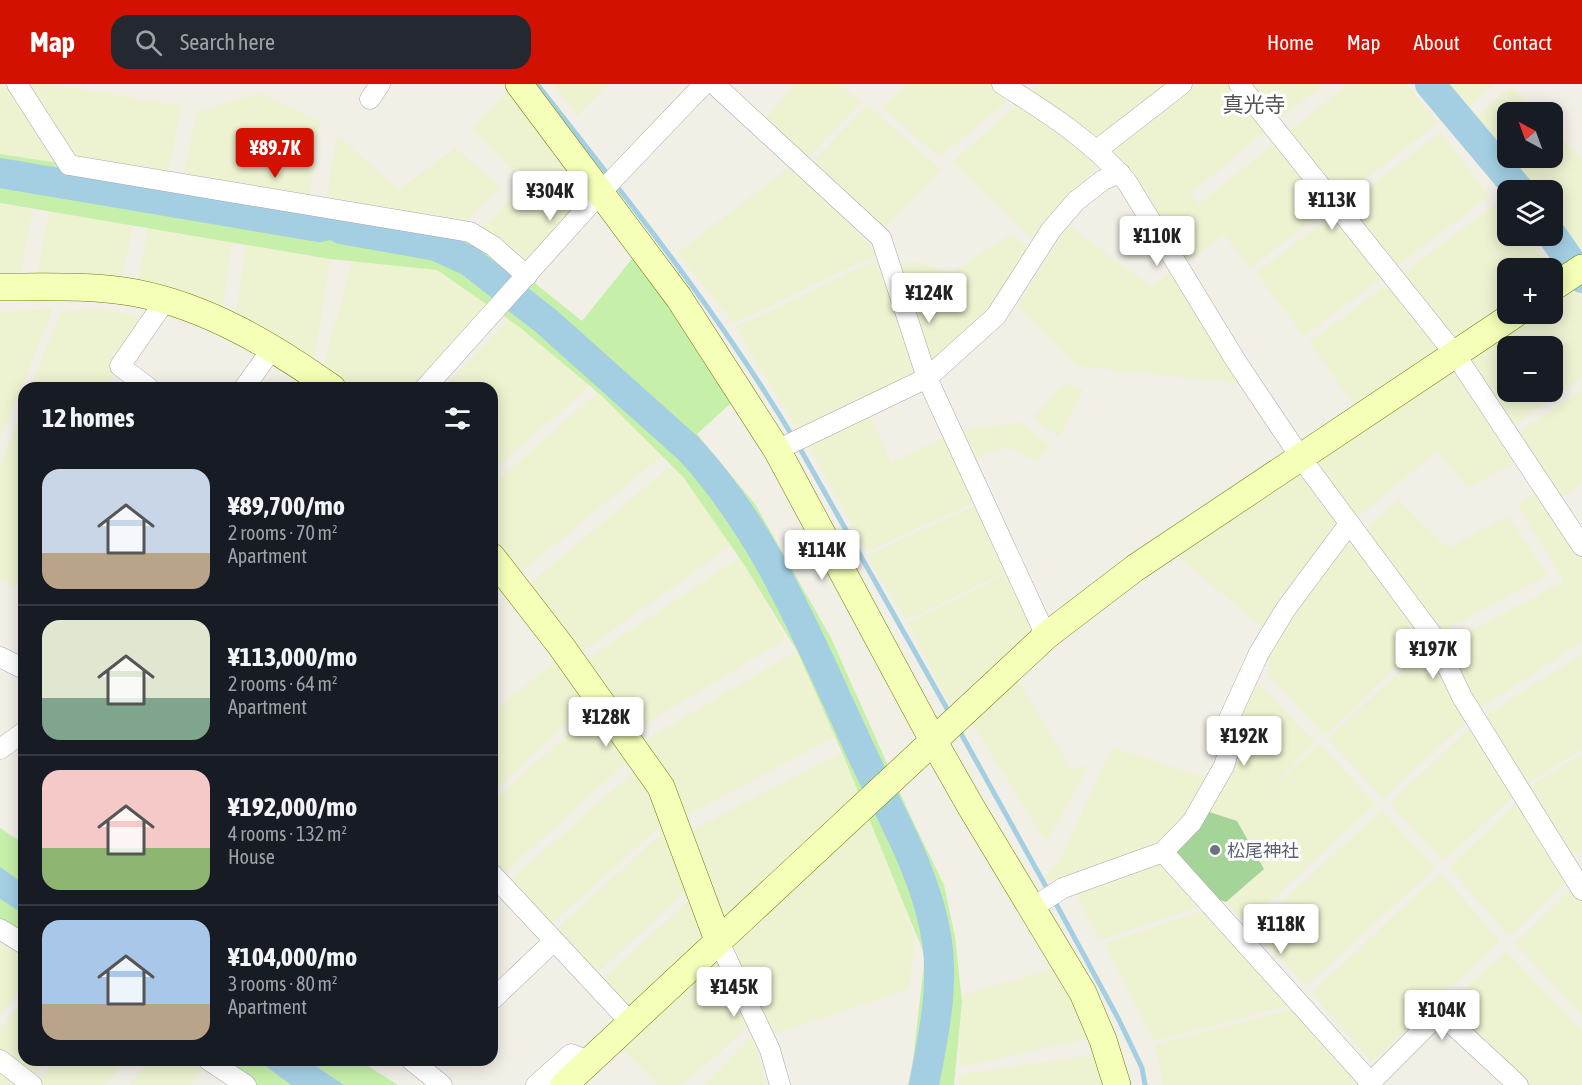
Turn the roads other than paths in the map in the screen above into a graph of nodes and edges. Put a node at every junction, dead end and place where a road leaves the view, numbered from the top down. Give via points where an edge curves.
1 (18, 84) edge
2 (519, 84) edge
3 (704, 84) edge
4 (714, 84) edge
5 (1002, 84) edge
6 (1182, 84) edge
7 (1239, 84) edge
8 (1097, 150) junction
9 (1120, 173) junction
10 (602, 192) junction
11 (1582, 268) edge
12 (527, 276) junction
13 (1563, 281) edge
14 (0, 287) edge
15 (165, 301) junction
16 (1500, 324) edge
17 (272, 349) junction
18 (1455, 354) junction
19 (927, 378) junction
20 (141, 382) edge
21 (248, 382) edge
22 (323, 382) edge
23 (430, 382) edge
24 (777, 450) junction
25 (1301, 458) junction
26 (1349, 524) junction
27 (1582, 546) edge
28 (498, 565) edge
29 (1047, 636) junction
30 (0, 657) edge
31 (18, 666) edge
32 (18, 736) edge
33 (934, 742) junction
34 (0, 749) edge
35 (1163, 852) junction
36 (498, 880) edge
37 (1582, 890) edge
38 (1032, 908) junction
39 (0, 929) edge
40 (18, 940) edge
41 (718, 940) junction
42 (554, 941) junction
43 (498, 994) edge
44 (630, 1022) junction
45 (0, 1060) edge
46 (590, 1061) junction
47 (217, 1066) edge
48 (423, 1066) edge
49 (1369, 1084) edge
50 (32, 1085) edge
51 (246, 1085) edge
52 (442, 1085) edge
53 (536, 1085) edge
54 (564, 1085) edge
55 (780, 1085) edge
56 (1117, 1085) edge
57 (1518, 1085) edge

1 - 12 street via 69,165 470,232
2 - 10 street
3 - 10 street
4 - 19 street via 881,238
5 - 8 street
6 - 8 street
7 - 18 street
8 - 9 street
9 - 19 street via 1103,180 1076,201 1052,230 996,316
9 - 25 street via 1236,362
10 - 12 street
10 - 24 street via 679,298
11 - 13 street
12 - 23 street
14 - 15 street via 85,287
15 - 17 street via 221,321
15 - 20 street via 120,366
16 - 18 street
17 - 21 street
17 - 22 street
18 - 25 street
18 - 27 street
19 - 24 street
19 - 29 street
24 - 33 street
25 - 26 street
25 - 29 street via 1135,568
26 - 35 street via 1285,610 1259,653 1227,723 1230,746 1224,766 1192,822
26 - 37 street via 1433,636 1462,697
28 - 41 street via 661,787
29 - 33 street
30 - 31 street
32 - 34 street
33 - 38 street
33 - 41 street
35 - 38 street via 1063,888
35 - 49 street
36 - 42 street
38 - 56 street via 1083,993
39 - 40 street
41 - 44 street
41 - 55 street via 770,1050
42 - 43 street
42 - 44 street
44 - 46 street
45 - 50 street
46 - 53 street via 571,1054
46 - 54 street
47 - 51 street
48 - 52 street
49 - 57 street via 1440,1013

